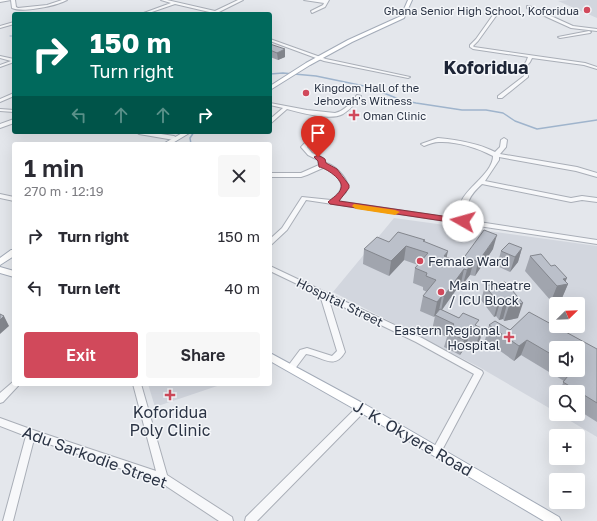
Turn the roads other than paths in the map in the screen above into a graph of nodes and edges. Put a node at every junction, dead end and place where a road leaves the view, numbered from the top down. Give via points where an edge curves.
1 (9, 0) edge
2 (13, 0) edge
3 (65, 0) edge
4 (163, 0) edge
5 (239, 0) edge
6 (306, 0) edge
7 (410, 0) edge
8 (0, 1) edge
9 (327, 1) edge
10 (174, 2) junction
11 (528, 7) dead end
12 (148, 12) edge
13 (216, 12) joint
14 (312, 12) dead end
15 (494, 16) dead end
16 (12, 24) edge
17 (0, 27) edge
18 (597, 30) edge
19 (560, 37) dead end
20 (272, 41) edge
21 (0, 57) edge
22 (530, 57) junction
23 (318, 58) junction
24 (12, 60) edge
25 (12, 62) edge
26 (0, 66) edge
27 (597, 68) edge
28 (408, 77) dead end
29 (272, 87) edge
30 (12, 95) edge
31 (359, 96) dead end
32 (500, 96) dead end
33 (0, 101) edge
34 (272, 104) edge
35 (286, 108) junction
36 (0, 110) edge
37 (12, 112) edge
38 (272, 120) edge
39 (12, 121) edge
40 (0, 126) edge
41 (151, 134) edge
42 (183, 134) edge
43 (174, 138) junction
44 (504, 140) dead end
45 (315, 141) dead end
46 (169, 142) edge
47 (424, 144) dead end
48 (496, 155) junction
49 (322, 165) junction
50 (272, 175) edge
51 (597, 175) edge
52 (481, 182) junction
53 (0, 196) edge
54 (12, 199) edge
55 (597, 200) edge
56 (332, 202) junction
57 (463, 221) junction
58 (272, 241) edge
59 (597, 242) edge
60 (12, 253) edge
61 (12, 257) edge
62 (0, 262) edge
63 (0, 266) edge
64 (272, 269) edge
65 (0, 270) edge
66 (12, 273) edge
67 (323, 293) junction
68 (272, 357) edge
69 (291, 368) junction
70 (13, 386) edge
71 (138, 386) edge
72 (0, 400) edge
73 (362, 408) junction
74 (0, 422) edge
75 (31, 434) junction
76 (437, 451) junction
77 (163, 478) junction
78 (8, 521) edge
79 (228, 521) edge
80 (250, 521) edge
81 (553, 521) edge

1 - 8 street
2 - 3 street via 14,8 18,9 46,6
4 - 10 street
5 - 13 street
6 - 9 street
7 - 23 main road via 403,17
9 - 14 street via 324,6
10 - 12 street
10 - 13 street
11 - 18 street via 572,27
15 - 22 street via 471,46
16 - 17 street
18 - 19 street
20 - 23 street
21 - 24 street
22 - 27 street via 585,64
22 - 32 street via 523,68 526,76
23 - 28 street
23 - 29 main road
25 - 26 street
30 - 33 street
31 - 35 street via 342,113 336,115
34 - 35 street
35 - 38 street
36 - 37 street
39 - 40 street
41 - 43 street
42 - 43 main road
43 - 46 main road
44 - 48 street via 503,147
45 - 49 street via 304,147 310,154 321,159
47 - 48 street via 438,140 452,141 483,148
48 - 51 street via 577,169
48 - 52 street via 496,160
49 - 50 street via 300,175
49 - 56 street via 335,171 345,185
52 - 55 street via 571,200
52 - 57 street via 464,204
53 - 54 street
56 - 57 street
56 - 58 street via 304,198 285,229
57 - 59 street
60 - 62 main road
61 - 63 main road
64 - 67 street, Hospital Street
65 - 66 main road
67 - 69 street via 340,355 333,359 303,352
67 - 76 street, Hospital Street via 479,373
68 - 69 main road, J. K. Okyere Road
69 - 73 main road, J. K. Okyere Road
70 - 72 street
71 - 77 street
73 - 76 main road, J. K. Okyere Road
73 - 80 street
74 - 75 street, Adu Sarkodie Street
75 - 77 street, Adu Sarkodie Street
75 - 78 street
76 - 81 main road, J. K. Okyere Road
77 - 79 street, Adu Sarkodie Street

